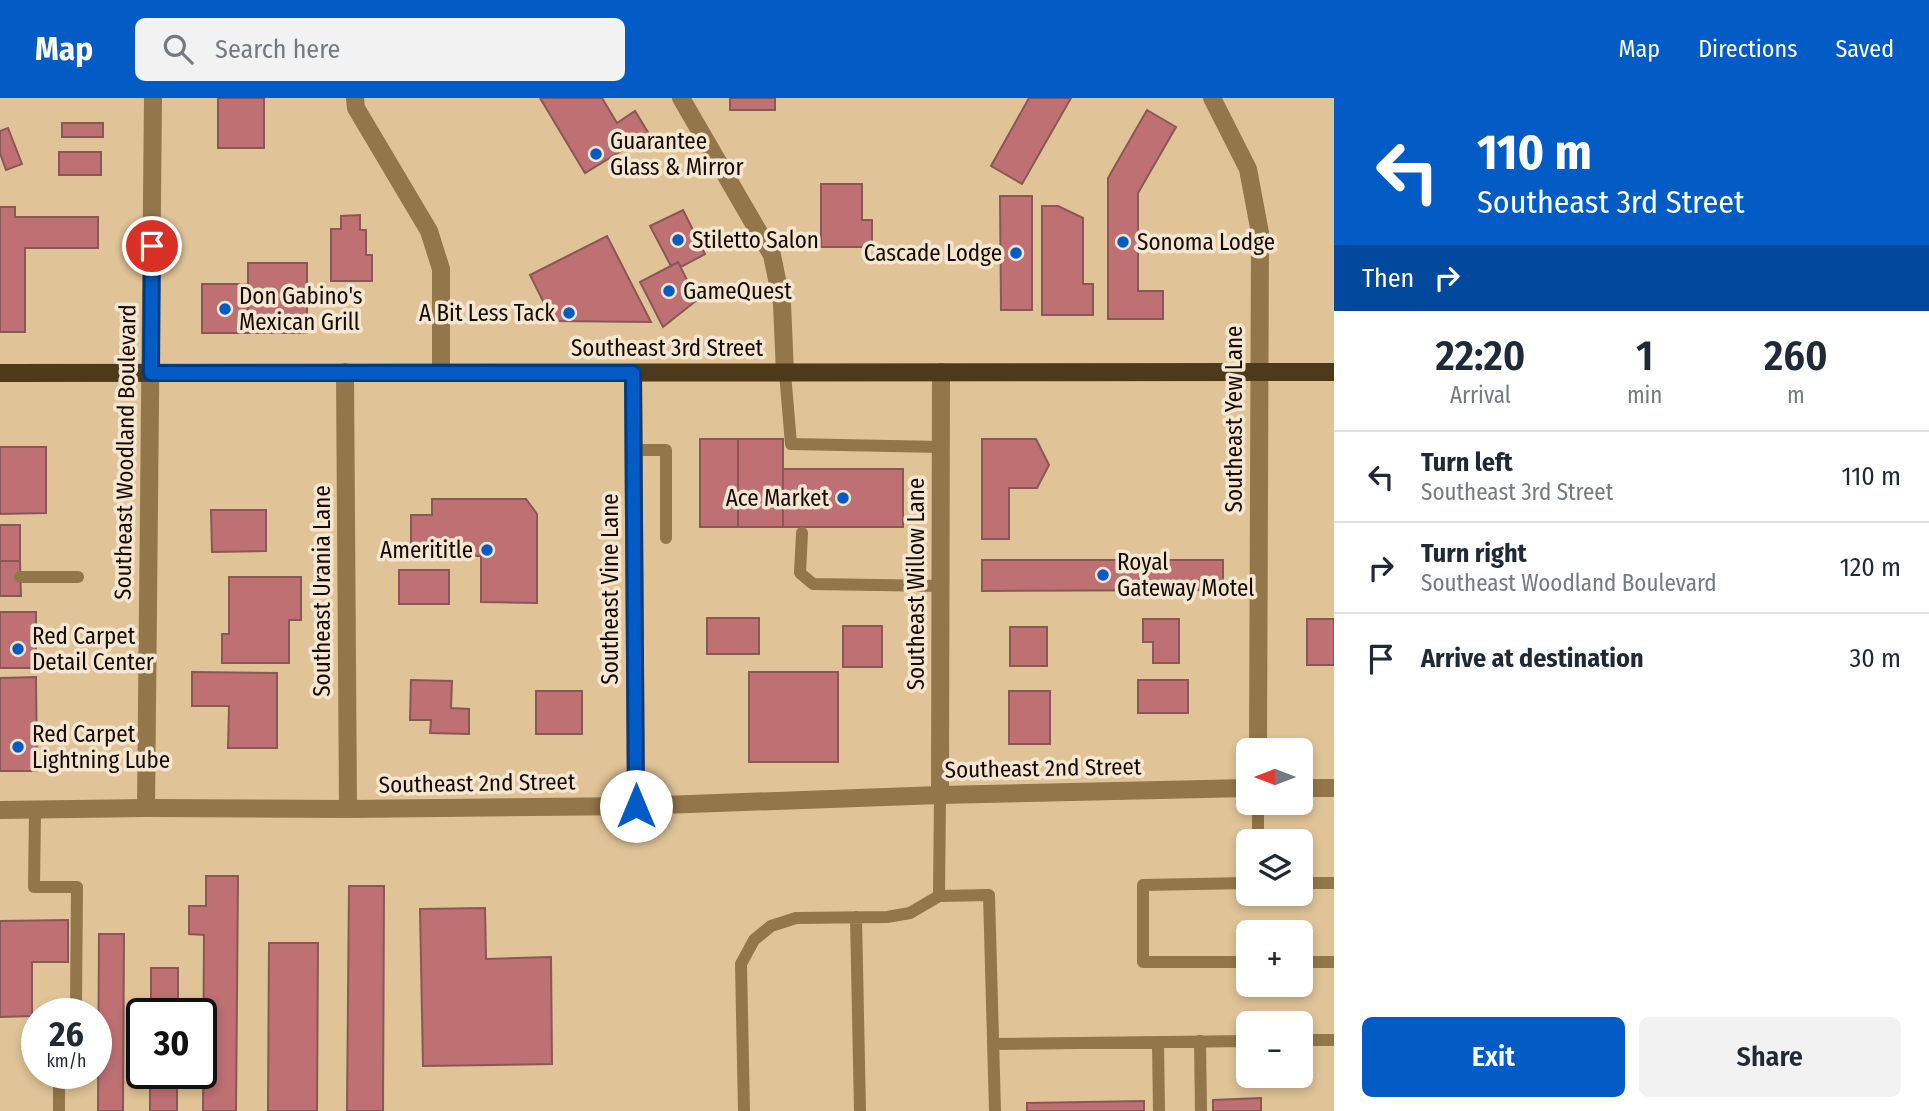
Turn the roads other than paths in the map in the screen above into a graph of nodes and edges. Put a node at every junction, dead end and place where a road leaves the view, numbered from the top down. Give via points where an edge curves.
1 (153, 98) edge
2 (355, 98) edge
3 (681, 98) edge
4 (1212, 98) edge
5 (345, 372) junction
6 (941, 372) junction
7 (1258, 372) junction
8 (1334, 372) edge
9 (0, 373) edge
10 (151, 373) junction
11 (441, 373) junction
12 (633, 373) junction
13 (785, 373) junction
14 (941, 447) junction
15 (634, 450) junction
16 (802, 533) dead end
17 (666, 538) dead end
18 (20, 577) dead end
19 (78, 577) dead end
20 (941, 586) junction
21 (1258, 738) edge
22 (1236, 788) edge
23 (1313, 788) edge
24 (1334, 788) edge
25 (940, 795) junction
26 (636, 806) junction
27 (146, 807) junction
28 (348, 809) junction
29 (0, 810) edge
30 (35, 810) junction
31 (1236, 883) edge
32 (1313, 883) edge
33 (1334, 883) edge
34 (939, 896) junction
35 (856, 917) junction
36 (1236, 962) edge
37 (1313, 962) edge
38 (1334, 962) edge
39 (76, 998) edge
40 (1313, 1040) edge
41 (1334, 1040) edge
42 (1200, 1041) junction
43 (1236, 1041) edge
44 (1158, 1042) junction
45 (993, 1044) junction
46 (59, 1089) edge
47 (59, 1111) edge
48 (744, 1111) edge
49 (860, 1111) edge
50 (995, 1111) edge
51 (1159, 1111) edge
52 (1201, 1111) edge

1 - 10 street, Southeast Woodland Boulevard
2 - 11 street via 356,108 429,232 437,256 441,269
3 - 13 street via 772,255 782,304
4 - 7 street, Southeast Yew Lane via 1248,169 1260,233
5 - 10 main road, Southeast 3rd Street
5 - 11 main road, Southeast 3rd Street
5 - 28 street, Southeast Urania Lane
6 - 7 main road, Southeast 3rd Street
6 - 13 main road, Southeast 3rd Street
6 - 14 street, Southeast Willow Lane
7 - 8 main road, Southeast 3rd Street
7 - 21 street, Southeast Yew Lane
9 - 10 main road, Southeast 3rd Street
10 - 27 street, Southeast Woodland Boulevard
11 - 12 main road, Southeast 3rd Street
12 - 13 main road, Southeast 3rd Street
12 - 15 street, Southeast Vine Lane
13 - 14 lane via 791,444
14 - 20 street, Southeast Willow Lane
15 - 17 lane via 666,450
15 - 26 street, Southeast Vine Lane
16 - 20 lane via 800,573 813,584
18 - 19 lane
20 - 25 street, Southeast Willow Lane
22 - 25 street, Southeast 2nd Street
23 - 24 street
25 - 26 street, Southeast 2nd Street
25 - 34 lane
26 - 28 street, Southeast 2nd Street
27 - 28 street, Southeast 2nd Street
27 - 30 street, Southeast 2nd Street
29 - 30 street, Southeast 2nd Street
30 - 39 lane via 34,887 77,887
31 - 36 lane via 1143,885 1143,962
32 - 33 lane
34 - 35 lane via 910,913
34 - 45 lane via 989,895
35 - 48 lane via 796,918 771,926 754,940 741,964
35 - 49 lane
37 - 38 lane
40 - 41 lane
42 - 43 lane
42 - 44 lane
42 - 52 lane
44 - 45 lane
44 - 51 lane
45 - 50 lane
46 - 47 lane

